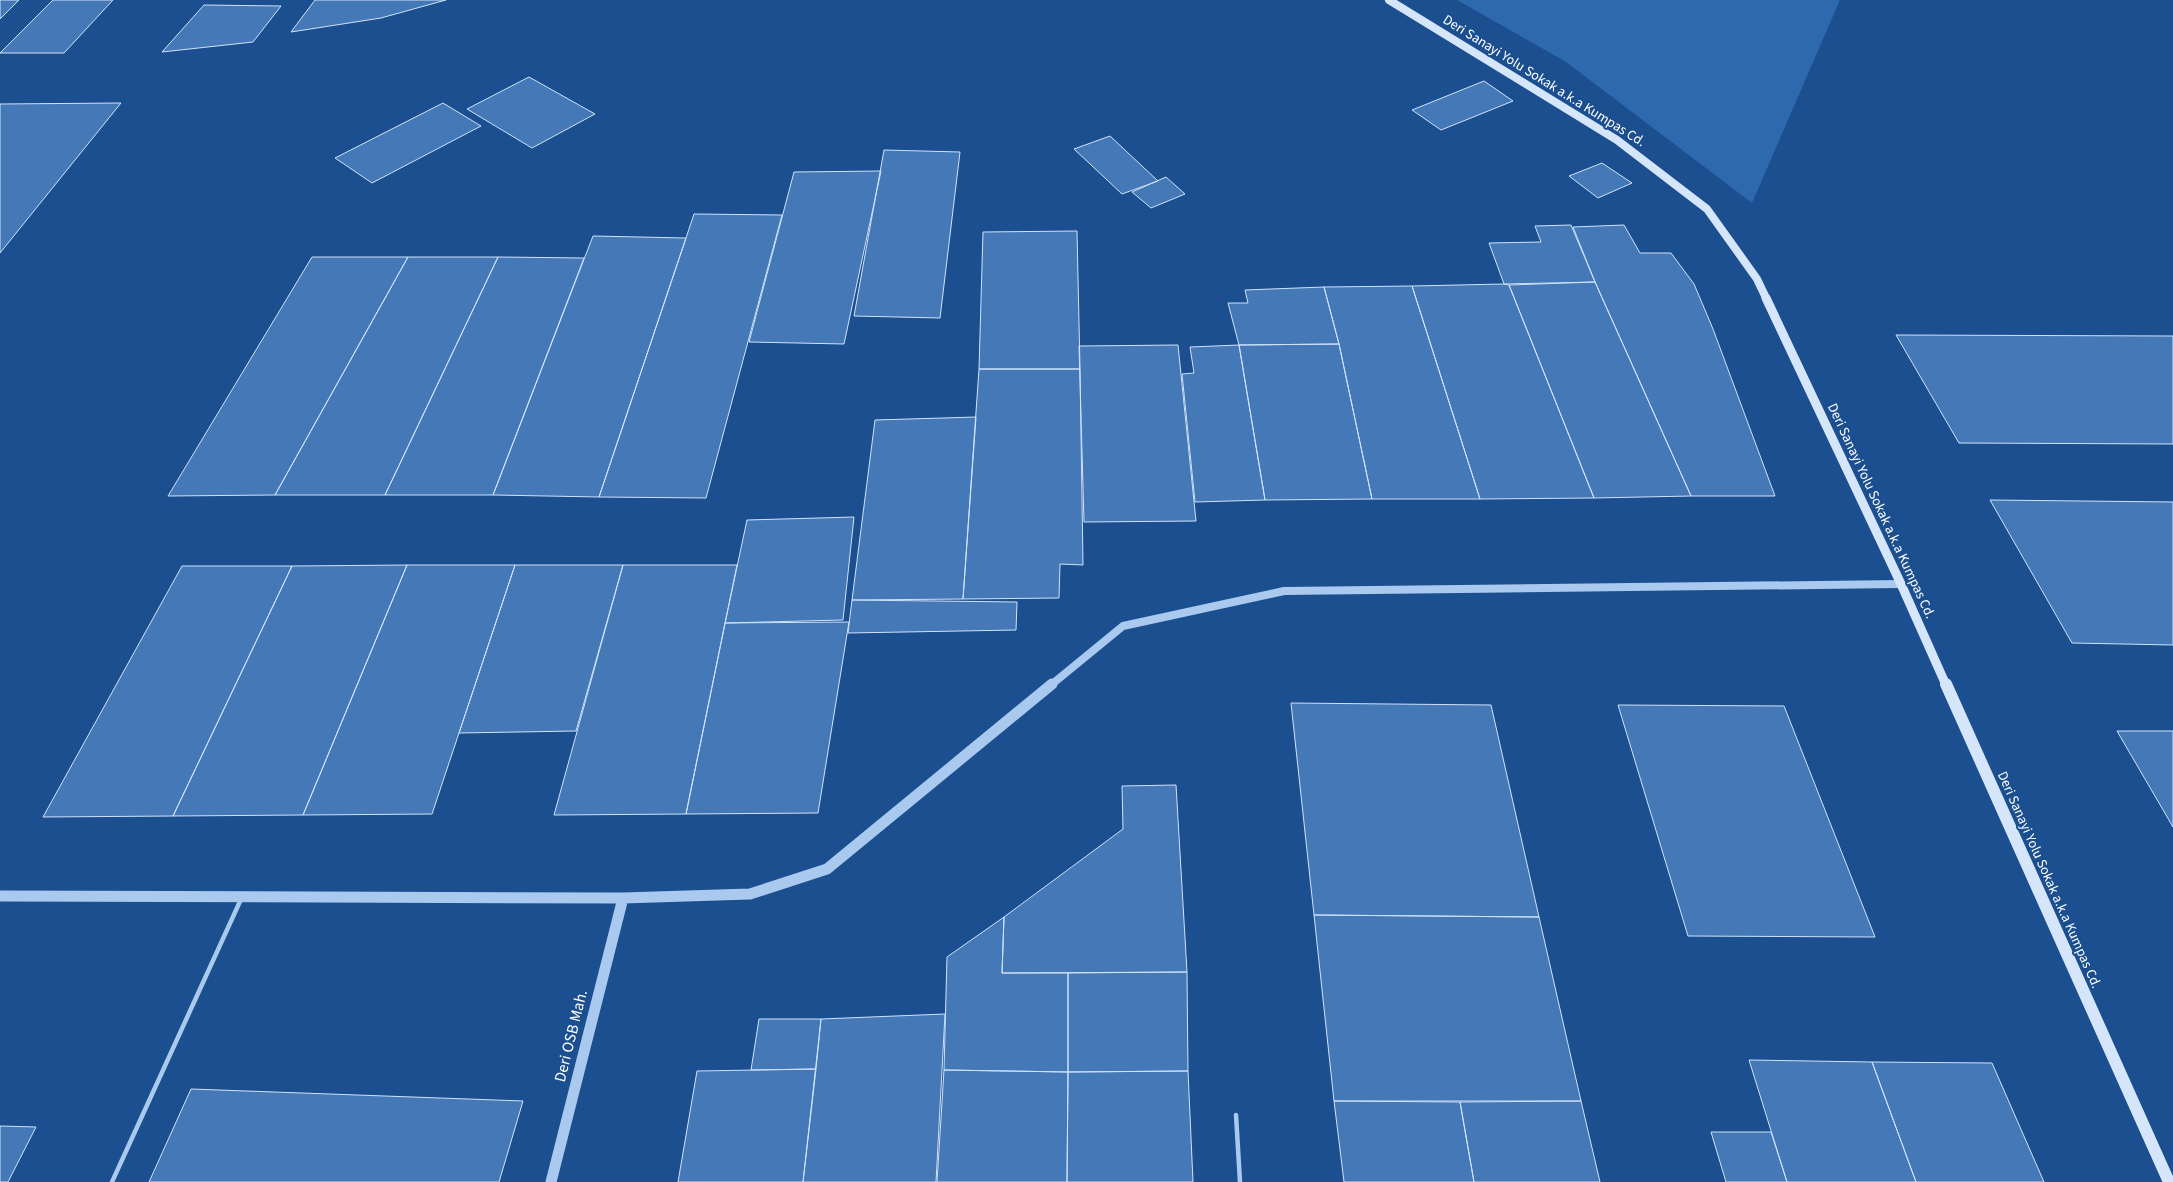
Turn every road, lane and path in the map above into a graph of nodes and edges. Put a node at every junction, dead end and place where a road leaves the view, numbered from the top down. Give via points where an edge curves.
1 (1389, 0) edge
2 (1901, 584) junction
3 (0, 896) edge
4 (242, 896) junction
5 (623, 898) junction
6 (1236, 1115) dead end
7 (112, 1182) edge
8 (551, 1182) edge
9 (1240, 1182) edge
10 (2169, 1182) edge

1 - 2 main road, Deri Sanayi Yolu Sokak a.k.a Kumpas Cd. via 1617,140 1707,209 1757,279
2 - 5 street via 1284,591 1123,626 827,869 750,894
2 - 10 main road, Deri Sanayi Yolu Sokak a.k.a Kumpas Cd.
3 - 4 street
4 - 5 street
4 - 7 lane
5 - 8 street, Deri OSB Mah.
6 - 9 lane

